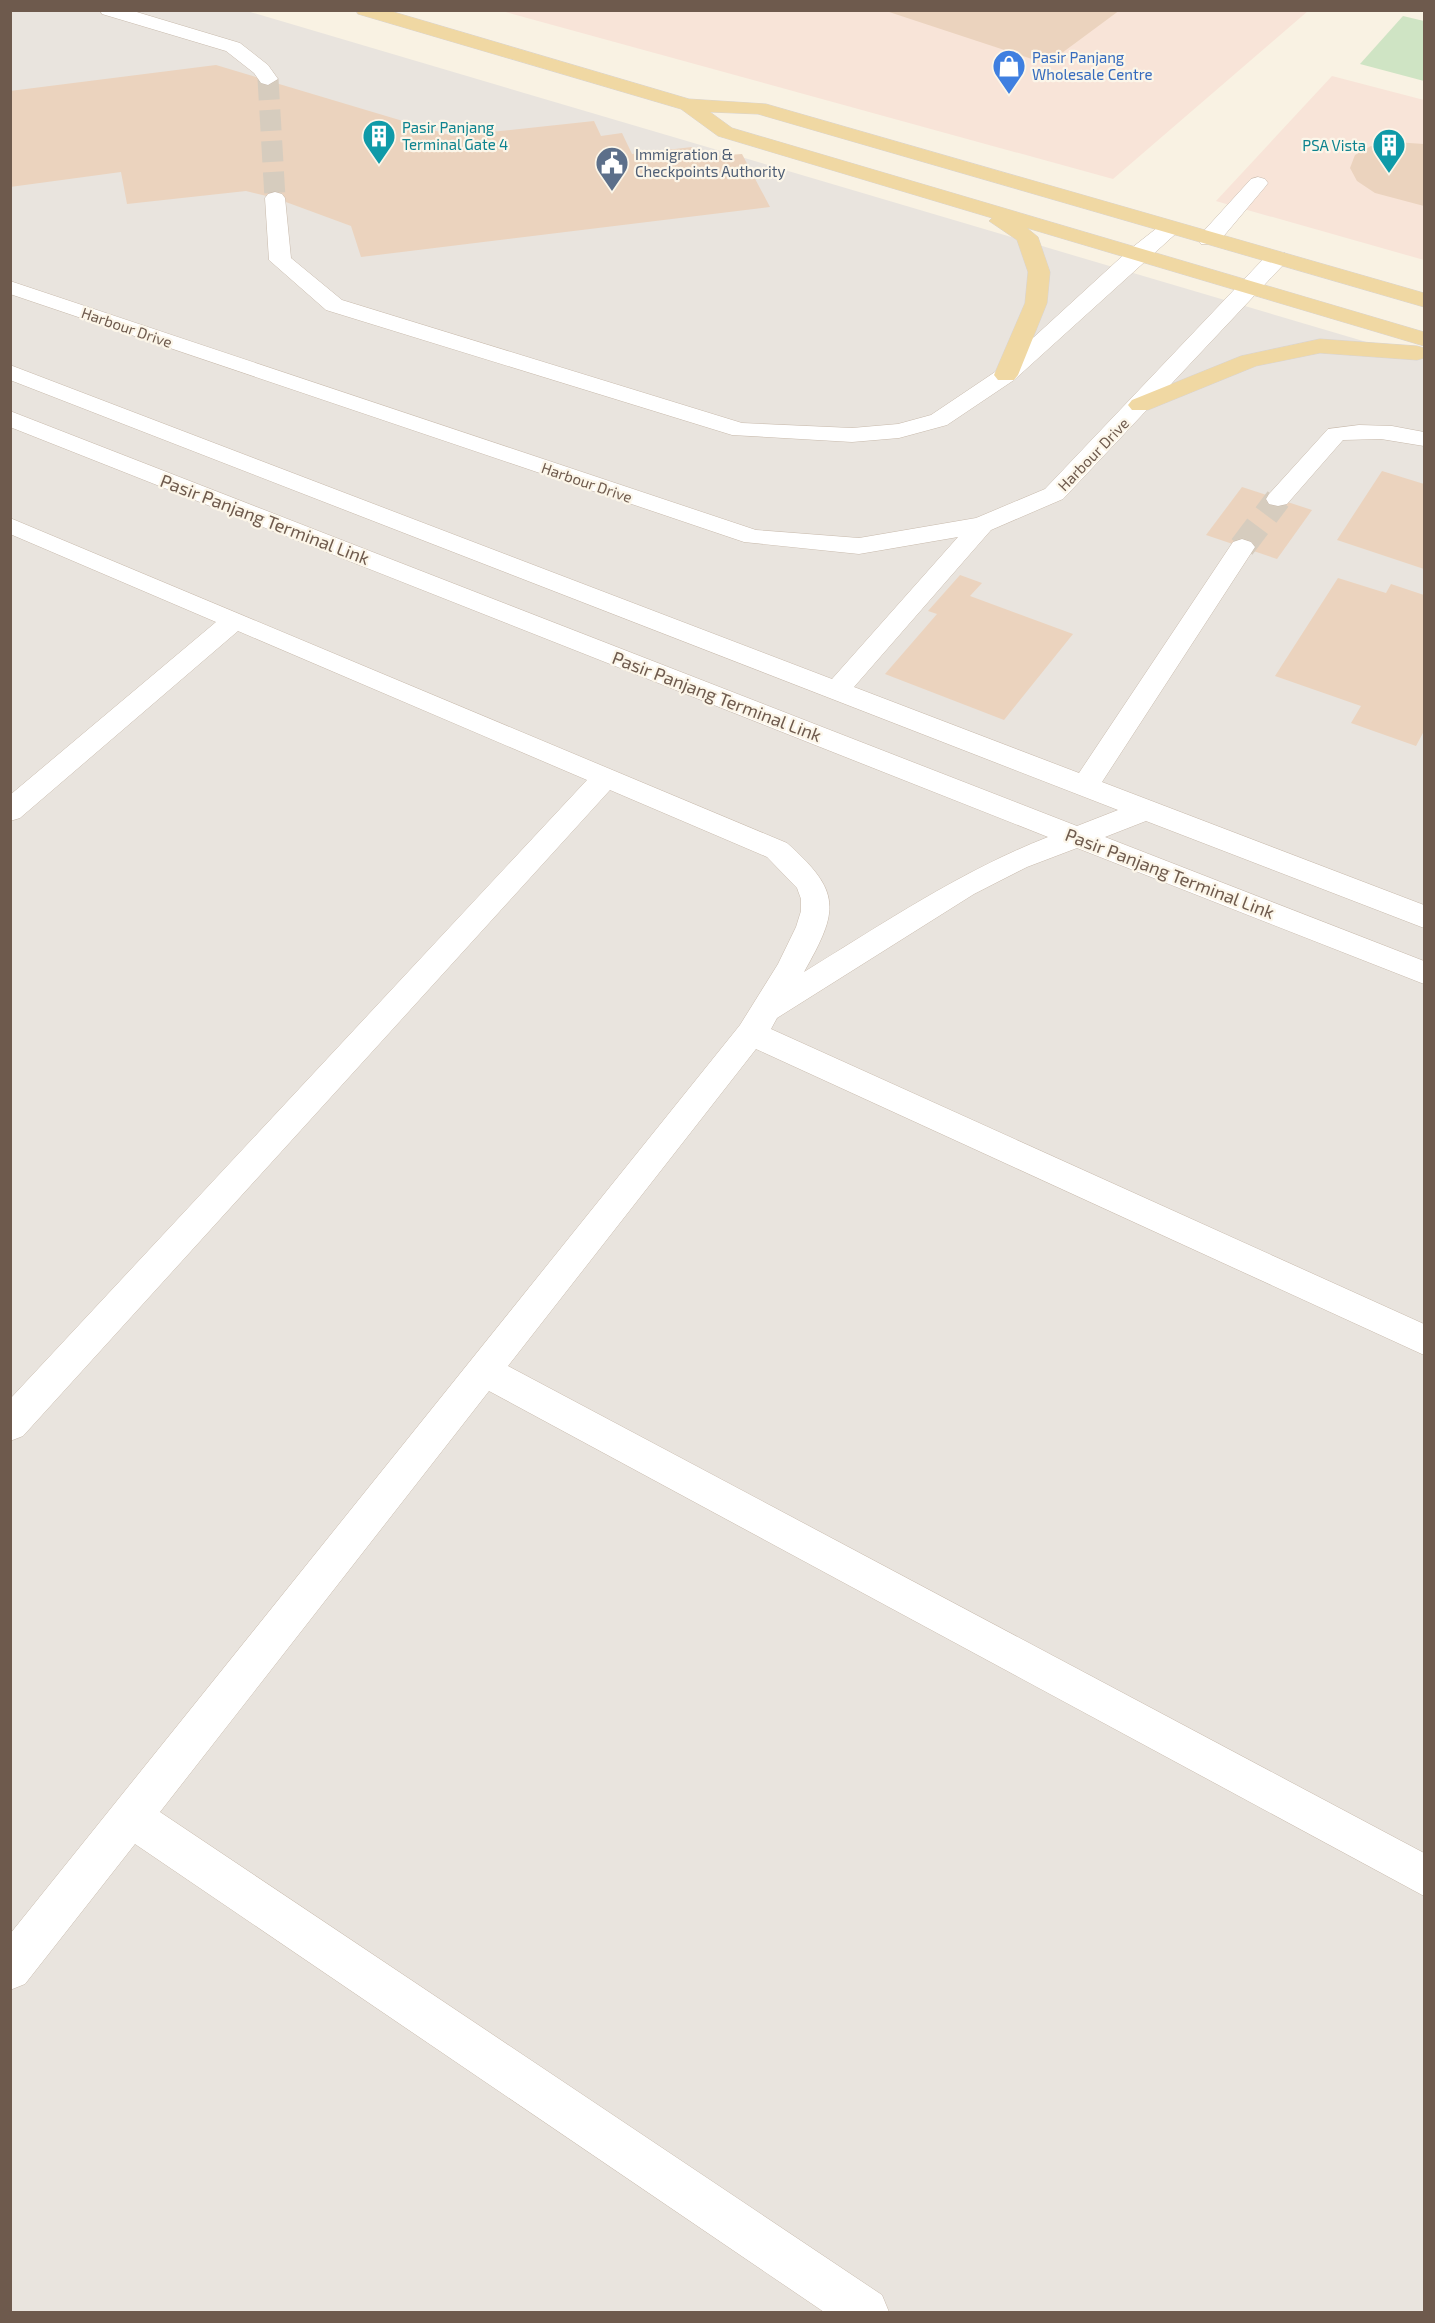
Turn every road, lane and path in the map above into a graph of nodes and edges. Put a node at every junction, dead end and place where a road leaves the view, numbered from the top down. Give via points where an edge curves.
1 (109, 10) edge
2 (365, 10) edge
3 (268, 79) tunnel mouth
4 (688, 105) junction
5 (1258, 192) dead end
6 (275, 198) tunnel mouth
7 (976, 208) junction
8 (1170, 229) junction
9 (1209, 240) junction
10 (1137, 255) junction
11 (1276, 258) junction
12 (10, 287) edge
13 (1249, 289) junction
14 (1425, 300) edge
15 (1425, 339) edge
16 (1425, 354) edge
17 (10, 372) edge
18 (1006, 375) junction
19 (1140, 405) junction
20 (10, 418) edge
21 (1425, 439) edge
22 (1278, 499) tunnel mouth
23 (10, 525) edge
24 (982, 525) junction
25 (1242, 547) tunnel mouth
26 (236, 620) junction
27 (837, 690) junction
28 (607, 776) junction
29 (1085, 786) junction
30 (1148, 809) junction
31 (10, 811) edge
32 (1076, 837) junction
33 (1425, 917) edge
34 (1425, 973) edge
35 (758, 1022) junction
36 (1425, 1340) edge
37 (483, 1371) junction
38 (10, 1425) edge
39 (131, 1817) junction
40 (1425, 1875) edge
41 (10, 1969) edge
42 (865, 2313) edge

1 - 3 street via 233,47
2 - 4 main road
4 - 7 main road via 725,132
4 - 8 main road via 759,108
5 - 9 street
6 - 18 street via 280,260 334,305 740,430 852,435 899,431 939,420
7 - 10 main road
7 - 18 main road via 1027,237 1039,272 1036,303
8 - 9 main road
8 - 10 street
9 - 11 main road
10 - 13 main road
10 - 18 street
11 - 13 street, Harbour Drive
11 - 14 main road
12 - 24 street, Harbour Drive via 753,537 860,546
13 - 15 main road
13 - 19 street, Harbour Drive
16 - 19 main road via 1320,346 1249,361
17 - 27 street
19 - 24 street, Harbour Drive via 1054,494
20 - 32 street, Pasir Panjang Terminal Link
21 - 22 street via 1398,433 1336,434
23 - 26 street
24 - 27 street
25 - 29 street
26 - 28 street
26 - 31 street
27 - 29 street
28 - 35 street via 777,850 809,880 817,901 815,922
28 - 38 street
29 - 30 street
30 - 32 street
30 - 33 street
32 - 34 street, Pasir Panjang Terminal Link
32 - 35 street via 1017,860 964,887
35 - 36 street
35 - 37 street
37 - 39 street
37 - 40 street
39 - 41 street
39 - 42 street

